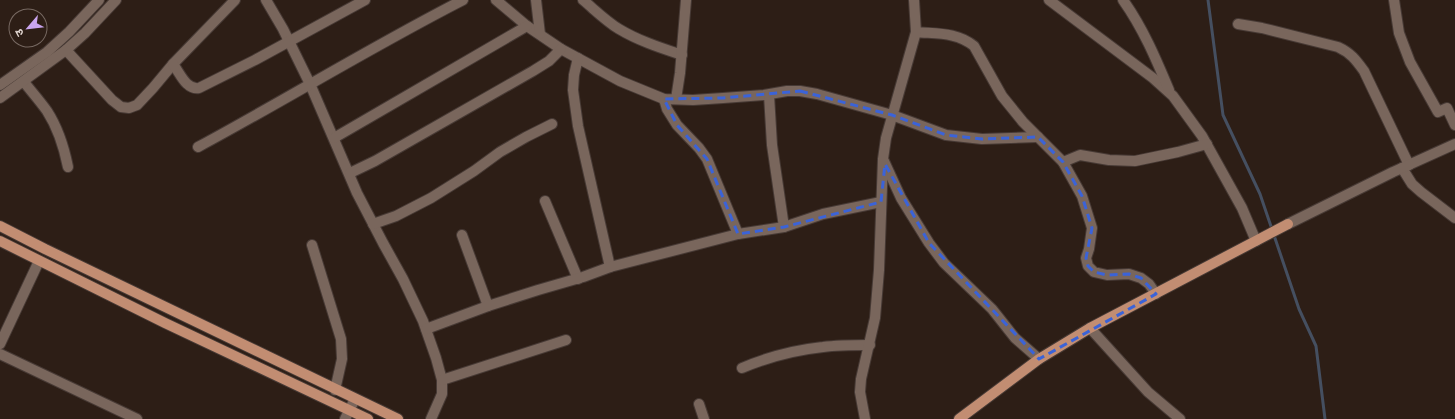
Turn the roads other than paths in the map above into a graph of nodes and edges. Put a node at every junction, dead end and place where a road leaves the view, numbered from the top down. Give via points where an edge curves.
1 (116, 0) edge
2 (235, 0) edge
3 (266, 0) edge
4 (365, 0) edge
5 (463, 0) edge
6 (496, 0) edge
7 (536, 0) edge
8 (583, 0) edge
9 (686, 0) edge
10 (914, 0) edge
11 (1049, 0) edge
12 (1123, 0) edge
13 (1394, 0) edge
14 (96, 1) edge
15 (1238, 24) dead end
16 (527, 26) junction
17 (916, 32) junction
18 (540, 34) junction
19 (289, 42) junction
20 (561, 49) junction
21 (66, 50) junction
22 (682, 56) junction
23 (578, 58) junction
24 (173, 64) junction
25 (24, 82) junction
26 (310, 84) junction
27 (0, 85) edge
28 (1170, 94) junction
29 (769, 95) junction
30 (0, 98) edge
31 (664, 99) junction
32 (676, 99) junction
33 (892, 115) junction
34 (552, 124) dead end
35 (1455, 125) edge
36 (1038, 137) junction
37 (334, 138) junction
38 (1207, 144) junction
39 (1455, 144) edge
40 (198, 147) dead end
41 (883, 159) junction
42 (1063, 162) junction
43 (68, 167) dead end
44 (1405, 167) junction
45 (350, 173) junction
46 (545, 201) dead end
47 (881, 202) junction
48 (1455, 218) edge
49 (373, 224) junction
50 (1288, 224) joint
51 (0, 226) edge
52 (784, 227) junction
53 (738, 234) junction
54 (462, 235) dead end
55 (1256, 240) junction
56 (0, 241) edge
57 (312, 245) dead end
58 (39, 261) junction
59 (610, 267) junction
60 (578, 278) junction
61 (1156, 294) junction
62 (488, 306) junction
63 (1090, 328) junction
64 (426, 329) junction
65 (566, 340) dead end
66 (235, 341) junction
67 (0, 344) edge
68 (870, 345) junction
69 (228, 353) junction
70 (0, 354) edge
71 (1039, 359) junction
72 (742, 368) dead end
73 (442, 380) junction
74 (336, 390) junction
75 (355, 399) junction
76 (699, 404) dead end
77 (347, 415) edge
78 (137, 419) edge
79 (368, 419) edge
80 (398, 419) edge
81 (431, 419) edge
82 (704, 419) edge
83 (865, 419) edge
84 (960, 419) edge
85 (1180, 419) edge

1 - 21 street
2 - 24 street
3 - 19 street
4 - 19 street
5 - 26 street
6 - 16 street
7 - 18 street
8 - 22 street via 620,29
9 - 22 street
10 - 17 street
11 - 28 street via 1153,78
12 - 28 street via 1153,52
13 - 35 street via 1399,33 1410,62 1438,112 1447,108
14 - 27 street via 69,32 47,52
15 - 44 street via 1338,47 1348,52 1364,72
16 - 18 street
16 - 37 street
17 - 33 street
17 - 36 street via 957,36 974,46 1002,96
18 - 20 street
19 - 24 street via 200,88 194,89 189,86
19 - 26 street
20 - 23 street
20 - 45 street via 549,61 533,71
21 - 24 street via 121,107 137,105
21 - 25 street
22 - 32 street
23 - 31 street via 620,81
23 - 59 street via 573,90 578,126
25 - 30 street
25 - 43 street via 55,126
26 - 37 street
26 - 40 street
28 - 38 street
29 - 32 street
29 - 33 street via 800,91
29 - 52 street via 772,144
31 - 32 street
31 - 53 street via 677,125 707,159
33 - 36 street via 946,136 982,139
33 - 41 street
34 - 49 street via 500,152 431,198 396,216
36 - 42 street
37 - 45 street
38 - 42 street via 1135,161 1080,155
38 - 55 street via 1242,208
39 - 44 street
41 - 47 street
41 - 71 street via 901,198 944,263 992,309 1015,338
42 - 61 street via 1082,196 1092,228 1086,258 1088,266 1094,272 1107,275 1129,274 1141,278
44 - 48 street via 1412,184
44 - 50 street
45 - 49 street
46 - 60 street
47 - 52 street via 823,214
47 - 68 street via 875,318
49 - 64 street via 403,278
50 - 55 main road
51 - 66 main road
52 - 53 street
53 - 59 street
54 - 62 street
55 - 61 main road
56 - 58 main road
57 - 74 street via 341,339 342,359
58 - 67 street
58 - 69 main road
59 - 60 street
60 - 62 street
61 - 63 main road
62 - 64 street
63 - 71 main road
63 - 85 street via 1148,392
64 - 73 street
65 - 73 street
66 - 69 main road
66 - 74 main road
68 - 72 street via 797,351 764,359
68 - 83 street via 860,392
69 - 77 main road
70 - 78 street
71 - 84 main road
73 - 81 street via 442,394
74 - 75 main road
75 - 77 street
75 - 80 main road
76 - 82 street
77 - 79 main road

